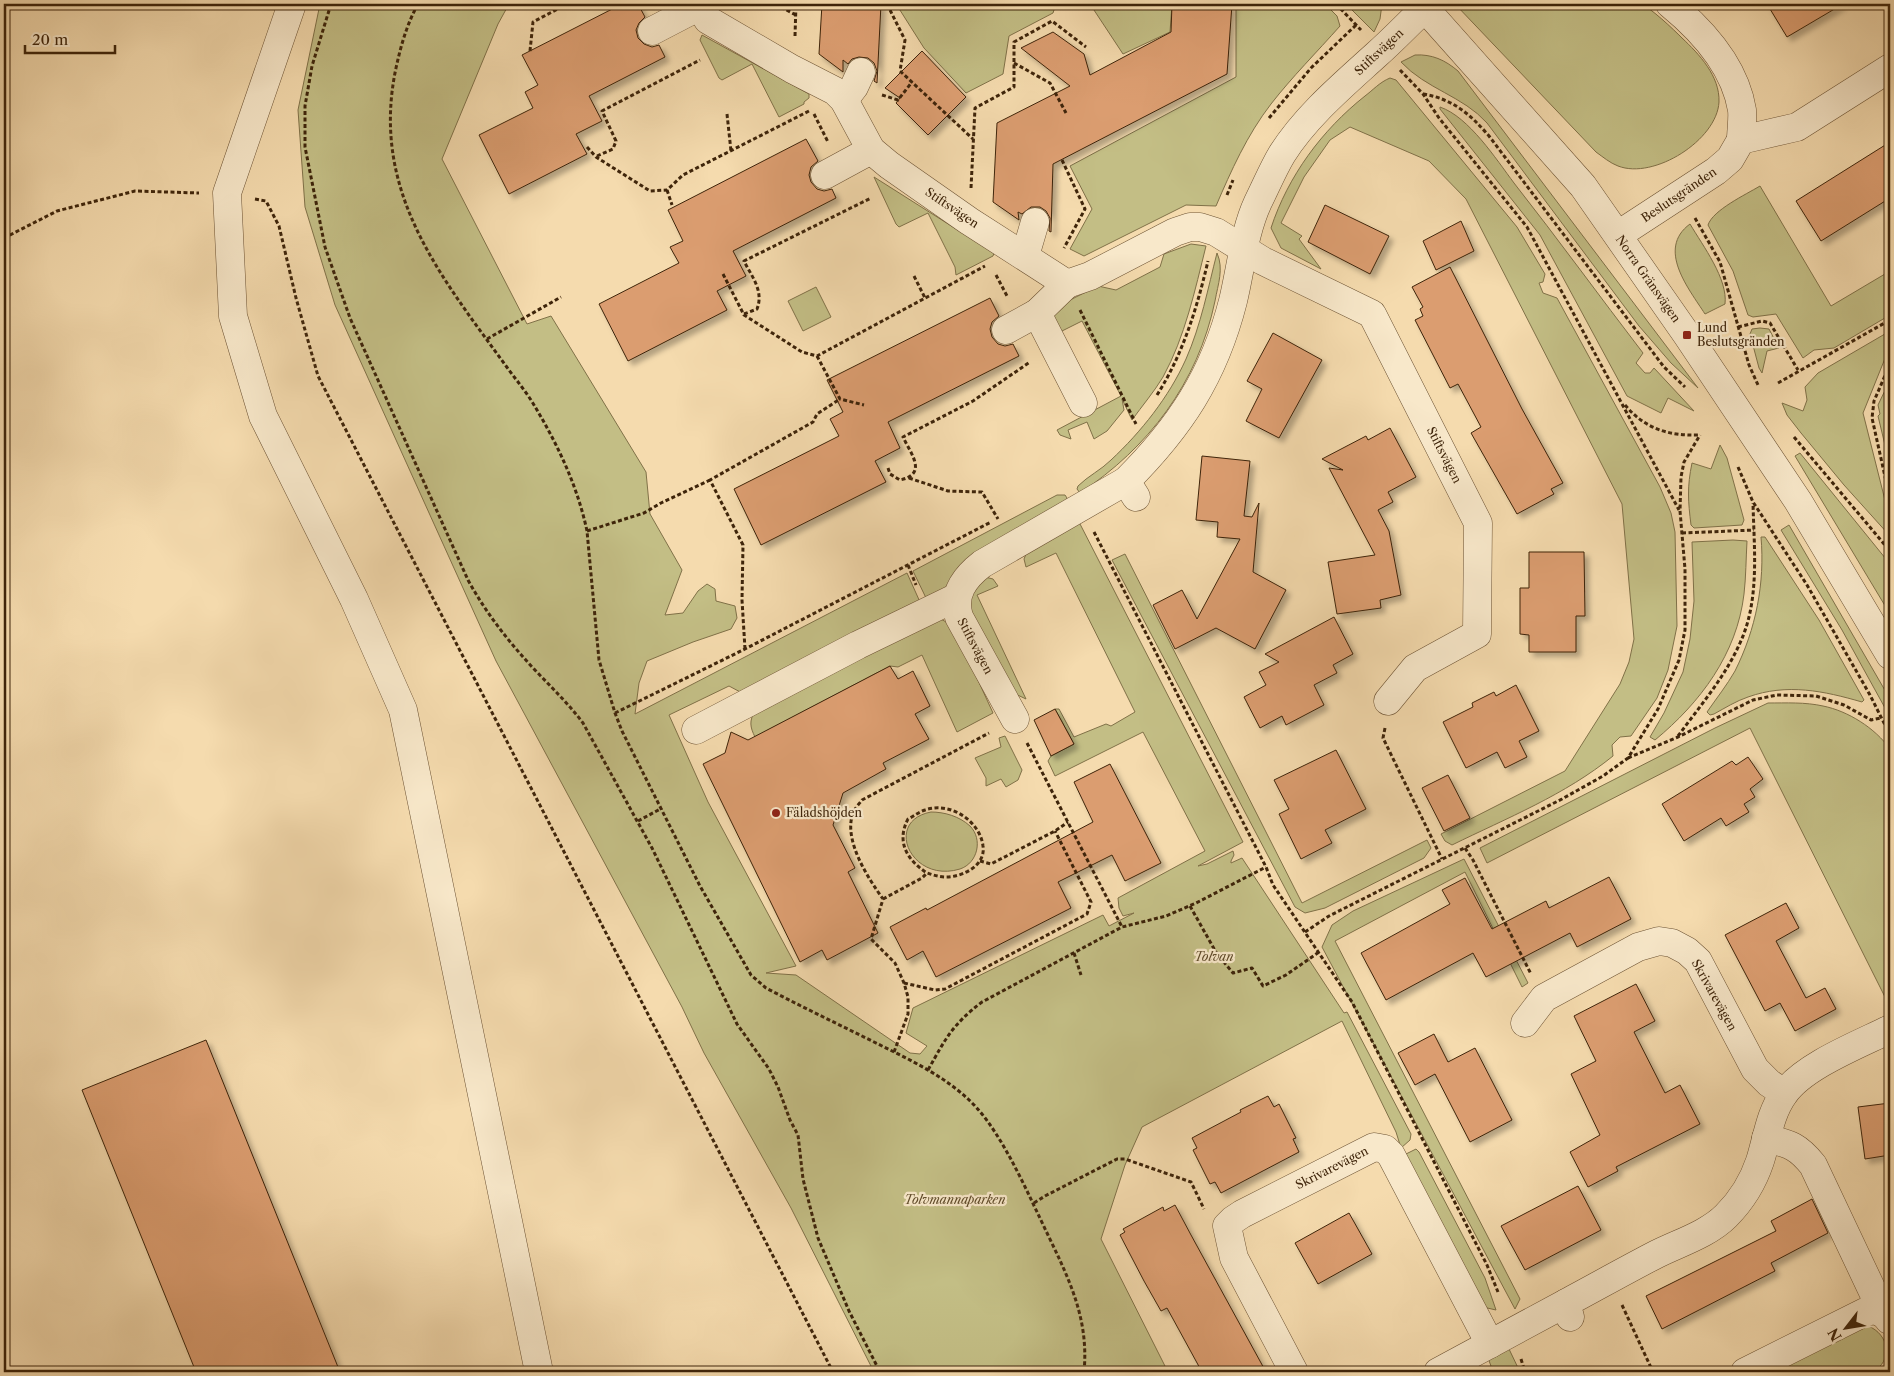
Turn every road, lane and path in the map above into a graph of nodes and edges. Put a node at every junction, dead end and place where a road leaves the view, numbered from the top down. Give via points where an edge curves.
1 (292, 4) edge
2 (331, 4) edge
3 (567, 4) edge
4 (775, 4) edge
5 (1336, 4) edge
6 (1670, 4) edge
7 (699, 5) edge
8 (1423, 6) edge
9 (890, 10) dead end
10 (796, 15) dead end
11 (652, 31) dead end
12 (1086, 47) dead end
13 (530, 51) dead end
14 (700, 60) dead end
15 (1014, 63) junction
16 (1397, 67) dead end
17 (1890, 68) edge
18 (861, 72) dead end
19 (1423, 94) junction
20 (844, 100) junction
21 (1066, 113) dead end
22 (727, 114) dead end
23 (1268, 119) dead end
24 (974, 139) junction
25 (1741, 140) junction
26 (587, 147) dead end
27 (832, 149) dead end
28 (871, 150) junction
29 (731, 151) junction
30 (596, 157) junction
31 (1062, 160) dead end
32 (1237, 173) dead end
33 (825, 176) dead end
34 (668, 190) junction
35 (227, 193) junction
36 (1681, 195) junction
37 (872, 198) dead end
38 (672, 205) dead end
39 (969, 221) junction
40 (1035, 222) dead end
41 (1216, 232) junction
42 (1618, 235) junction
43 (4, 238) edge
44 (1244, 249) junction
45 (1019, 252) junction
46 (990, 263) junction
47 (723, 274) dead end
48 (914, 276) dead end
49 (1058, 278) junction
50 (561, 297) dead end
51 (925, 298) junction
52 (1037, 313) junction
53 (744, 314) junction
54 (1009, 317) joint
55 (1890, 320) edge
56 (1738, 327) junction
57 (487, 339) dead end
58 (1055, 349) junction
59 (817, 356) junction
60 (1890, 364) edge
61 (1798, 370) junction
62 (1778, 383) dead end
63 (1759, 387) dead end
64 (1690, 393) dead end
65 (840, 399) junction
66 (1621, 400) junction
67 (1153, 401) dead end
68 (1084, 403) dead end
69 (864, 405) dead end
70 (1140, 418) dead end
71 (1136, 424) junction
72 (1130, 431) dead end
73 (1790, 433) dead end
74 (1736, 463) dead end
75 (888, 468) dead end
76 (909, 478) junction
77 (710, 480) junction
78 (1890, 500) edge
79 (1753, 502) junction
80 (1081, 507) junction
81 (1680, 511) junction
82 (1754, 530) junction
83 (587, 531) dead end
84 (1682, 533) junction
85 (1890, 551) edge
86 (957, 597) junction
87 (745, 649) junction
88 (1890, 655) edge
89 (1388, 701) joint
90 (615, 713) dead end
91 (1881, 718) junction
92 (1014, 719) junction
93 (696, 730) dead end
94 (1890, 735) edge
95 (1678, 736) junction
96 (1628, 758) junction
97 (662, 808) dead end
98 (638, 821) junction
99 (1068, 822) junction
100 (1055, 831) junction
101 (1465, 848) junction
102 (1442, 859) junction
103 (980, 861) junction
104 (1266, 867) junction
105 (927, 873) junction
106 (884, 899) junction
107 (1190, 906) junction
108 (1122, 927) junction
109 (1305, 932) junction
110 (1319, 952) junction
111 (1074, 953) junction
112 (1081, 976) dead end
113 (904, 983) junction
114 (1544, 998) junction
115 (1525, 1024) dead end
116 (1890, 1029) edge
117 (894, 1052) dead end
118 (928, 1070) dead end
119 (1784, 1093) junction
120 (1766, 1138) junction
121 (1034, 1203) dead end
122 (1227, 1226) junction
123 (1610, 1279) junction
124 (1883, 1316) edge
125 (1501, 1339) junction
126 (539, 1372) edge
127 (833, 1372) edge
128 (880, 1372) edge
129 (1294, 1372) edge
130 (1438, 1372) edge
131 (1525, 1372) edge
132 (1653, 1372) edge
133 (1744, 1372) edge

1 - 35 street
2 - 98 path via 312,66 305,106 305,147 325,248 350,318 480,603 515,648 583,723
3 - 13 path via 534,22
4 - 10 path
5 - 23 path via 1356,25 1311,68
6 - 25 street via 1699,31 1732,75 1742,112
7 - 11 street
7 - 20 street, Stiftsvägen via 708,20 792,70 835,91
8 - 42 street, Norra Gränsvägen via 1583,186
8 - 44 street, Stiftsvägen via 1295,137 1257,203
9 - 24 path via 905,40 900,71
12 - 15 path via 1052,21 1014,42
14 - 30 path via 602,111 616,141 614,149
15 - 21 path via 1050,82
15 - 24 path via 1014,87 976,108
16 - 19 path
17 - 25 street via 1797,127
18 - 20 street
19 - 64 path via 1440,97 1458,107 1484,130 1664,367
19 - 66 path via 1528,227
20 - 28 street, Stiftsvägen
22 - 29 path
24 - 39 path
25 - 36 street, Beslutsgränden via 1730,159
26 - 30 path
27 - 29 path via 811,109
28 - 33 street
28 - 39 street, Stiftsvägen
29 - 34 path via 682,175
30 - 34 path via 650,190
31 - 49 path via 1085,209
32 - 41 path
34 - 38 path
35 - 43 path via 135,191 57,211
35 - 126 street via 233,316 263,416 354,599 403,710
35 - 127 path via 266,201 279,226 318,376
36 - 42 street, Beslutsgränden
36 - 56 path via 1720,262
37 - 53 path via 744,261 759,290 760,300 756,309
39 - 45 street, Stiftsvägen
40 - 45 street
41 - 44 street, Stiftsvägen
41 - 49 street, Stiftsvägen via 1200,227 1184,228 1090,276
41 - 67 path via 1198,305 1171,374
42 - 88 street, Norra Gränsvägen via 1798,501
44 - 80 street, Stiftsvägen via 1224,332 1196,395 1131,489
44 - 89 street, Stiftsvägen via 1372,314 1478,523 1477,634 1415,668
45 - 46 path
45 - 49 street, Stiftsvägen
46 - 51 path
46 - 54 path
47 - 53 path
48 - 51 path
49 - 52 street
49 - 71 path
50 - 57 path
51 - 59 path
52 - 54 street
52 - 58 street
53 - 59 path via 802,352
55 - 61 path
56 - 61 path via 1762,321 1770,323
56 - 63 path
58 - 68 street
58 - 76 path via 1024,365 973,402 903,437 916,464 915,472
59 - 65 path
60 - 78 path via 1874,401 1872,418
61 - 62 path
65 - 69 path
65 - 77 path via 817,414 813,422
66 - 81 path
66 - 81 path via 1636,418 1648,426 1700,435 1684,462
70 - 71 path
71 - 72 path
73 - 85 path
74 - 79 path
75 - 76 path via 890,474 900,480
76 - 87 path via 948,491 982,492 998,519
77 - 83 path via 644,513
77 - 87 path via 743,545
79 - 82 path
79 - 91 path via 1807,585
80 - 86 street, Stiftsvägen via 982,564 961,584
80 - 104 path
81 - 84 path
82 - 84 path
82 - 95 path via 1753,584 1741,642 1724,672
84 - 96 path via 1685,630 1679,660 1658,709
86 - 92 street, Stiftsvägen via 959,617
86 - 93 street
87 - 90 path
89 - 102 path via 1383,738
91 - 94 path
91 - 95 path via 1871,720 1844,705 1816,696 1777,695 1753,700
92 - 99 path
92 - 106 path via 862,800 853,812 853,842 868,876
95 - 96 path
96 - 101 path via 1562,799
97 - 98 path
98 - 128 path via 737,1024 778,1086 798,1134 802,1179 818,1238 849,1311
99 - 100 path
99 - 108 path
100 - 103 path via 992,864
100 - 113 path via 1091,902 1087,914 945,988 935,990
101 - 102 path
101 - 114 path
102 - 109 path via 1329,916
103 - 105 path via 962,875 946,877
103 - 105 path via 984,848 970,821 942,807 925,810 908,819 903,837 904,851
104 - 107 path
104 - 109 path via 1273,885
105 - 106 path
106 - 113 path via 871,939 895,963
107 - 108 path
107 - 110 path via 1217,954 1233,973 1252,968 1263,986 1286,975
108 - 111 path
109 - 110 path
110 - 125 path via 1352,1002 1487,1265
111 - 112 path
111 - 118 path via 982,1002 964,1016 946,1036
113 - 117 path via 908,1014
114 - 115 street, Skrivarevägen
114 - 119 street, Skrivarevägen via 1638,947 1659,941 1672,943 1698,961 1755,1069
116 - 119 street via 1813,1068
119 - 120 street
120 - 123 street via 1749,1186 1726,1217
120 - 124 street via 1794,1146 1812,1165
121 - 122 path via 1117,1159 1125,1159 1191,1182 1210,1220
122 - 125 street, Skrivarevägen via 1242,1214 1361,1152 1374,1146 1385,1149
122 - 129 street via 1234,1258
123 - 125 street via 1568,1310
123 - 132 path
124 - 133 street via 1865,1312
125 - 130 street
125 - 131 path

